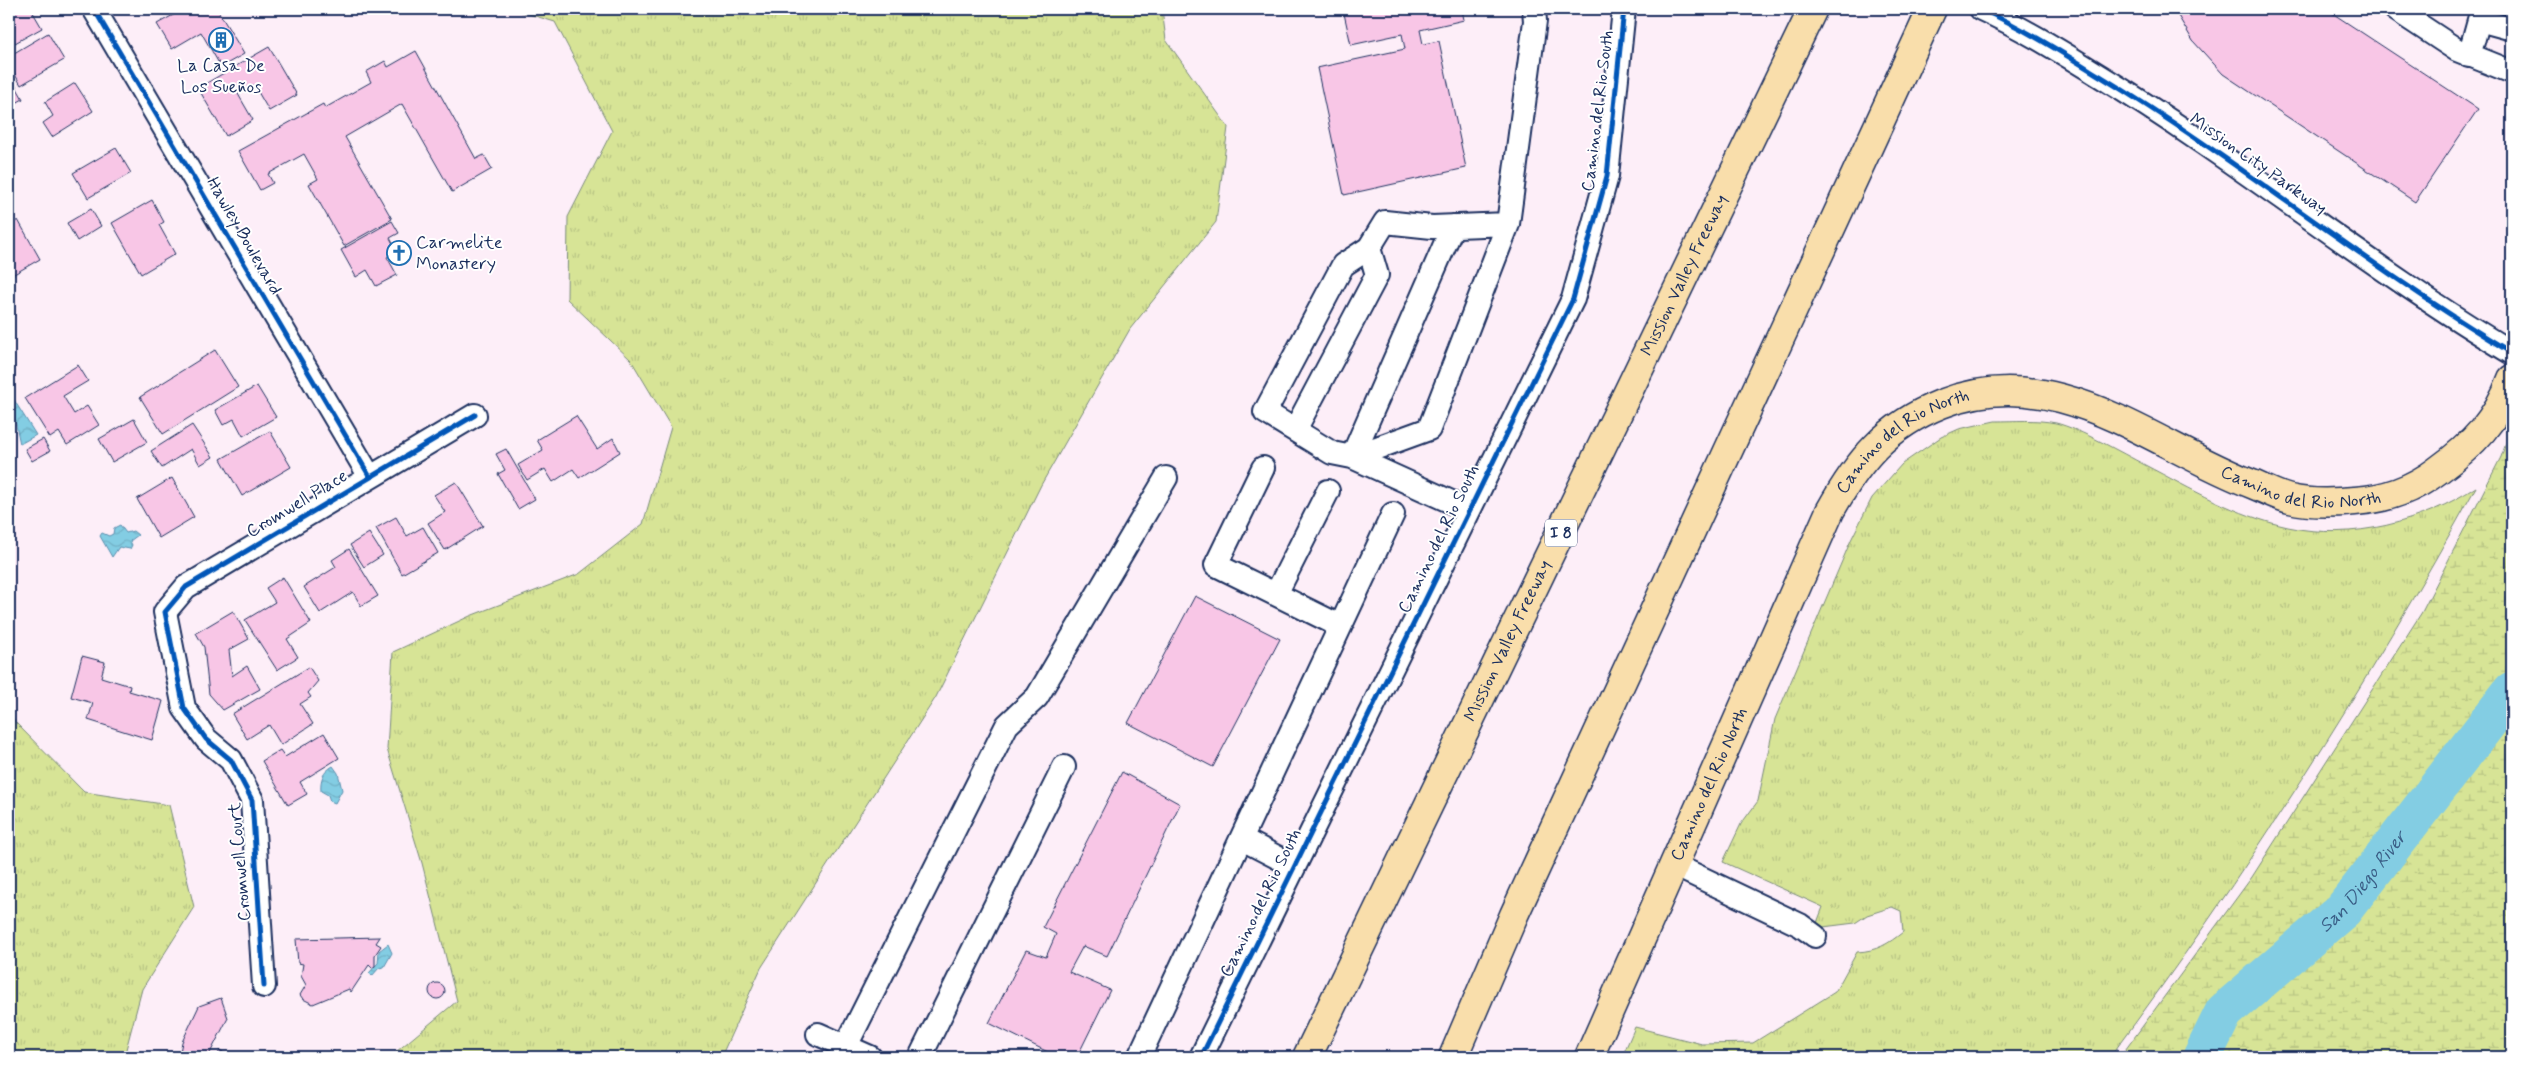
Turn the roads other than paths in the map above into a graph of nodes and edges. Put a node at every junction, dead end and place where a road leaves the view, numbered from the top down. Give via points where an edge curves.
1 (94, 9) edge
2 (1534, 9) edge
3 (1624, 9) edge
4 (1813, 9) edge
5 (1932, 9) edge
6 (1981, 9) edge
7 (2395, 9) edge
8 (2480, 14) edge
9 (2417, 15) edge
10 (2512, 29) edge
11 (2469, 56) junction
12 (2512, 72) edge
13 (1508, 224) junction
14 (1453, 226) junction
15 (1369, 248) junction
16 (2512, 353) edge
17 (2512, 378) edge
18 (475, 415) dead end
19 (1295, 430) junction
20 (1352, 457) junction
21 (1264, 468) dead end
22 (370, 477) junction
23 (1166, 478) dead end
24 (1328, 491) dead end
25 (1469, 510) junction
26 (1392, 514) dead end
27 (186, 587) joint
28 (1276, 594) junction
29 (1340, 626) junction
30 (1064, 767) dead end
31 (1242, 839) junction
32 (1672, 864) junction
33 (1294, 866) junction
34 (1815, 936) dead end
35 (264, 986) dead end
36 (818, 1034) dead end
37 (861, 1054) edge
38 (920, 1057) edge
39 (1139, 1057) edge
40 (1201, 1057) edge
41 (1307, 1057) edge
42 (1453, 1057) edge
43 (1588, 1057) edge

1 - 22 street, Hawley Boulevard
2 - 13 street
3 - 25 street, Camino del Rio South via 1607,176 1573,299
4 - 41 main road, Mission Valley Freeway / I 8
5 - 42 main road via 1514,915
6 - 16 street, Mission City Parkway via 2017,25 2160,113 2452,318
7 - 9 street
8 - 10 street
8 - 11 street
9 - 11 street via 2457,50
11 - 12 street
13 - 14 street
13 - 20 street via 1429,430
14 - 15 street via 1385,222
14 - 20 street
15 - 19 street via 1377,275
15 - 19 street via 1343,266 1265,412
17 - 32 main road, Camino del Rio North via 2503,403 2484,431 2431,476 2403,492 2373,500 2335,503 2290,499 2234,478 2096,410 2048,394 2001,390 1954,399 1902,424 1863,459 1830,511
18 - 22 street, Cromwell Place
19 - 20 street via 1332,453
20 - 25 street
21 - 28 street via 1216,565
22 - 27 street, Cromwell Place
23 - 37 street via 1037,697 1007,725
24 - 28 street
25 - 33 street, Camino del Rio South
26 - 29 street
27 - 35 street, Cromwell Court via 165,612 184,708 206,739 231,760 252,800
28 - 29 street
29 - 31 street
30 - 38 street
31 - 33 street
31 - 39 street
32 - 34 street via 1784,917
32 - 43 main road, Camino del Rio North
33 - 40 street, Camino del Rio South
36 - 37 street

